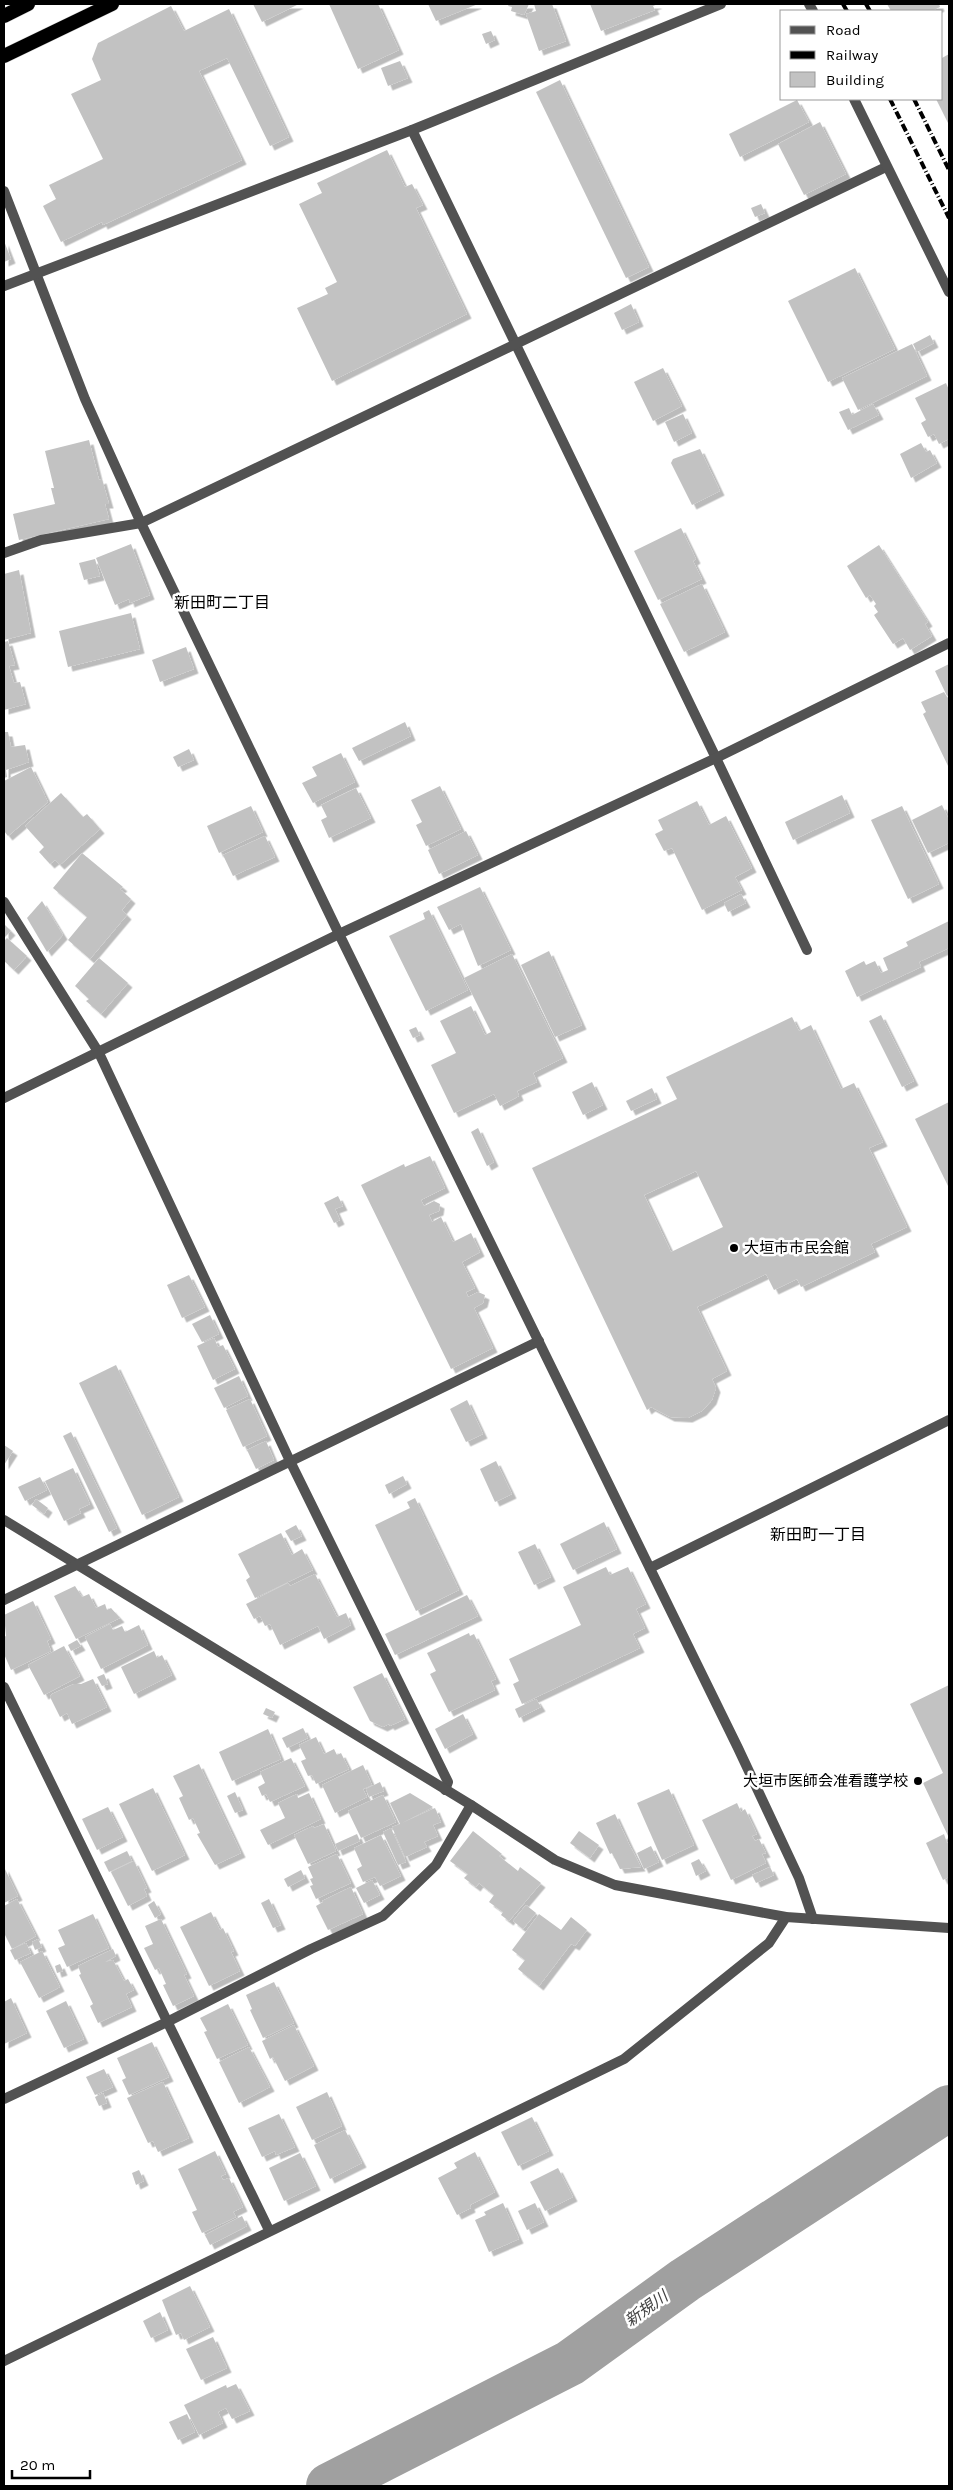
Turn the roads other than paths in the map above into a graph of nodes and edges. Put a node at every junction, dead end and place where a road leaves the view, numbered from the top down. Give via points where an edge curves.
1 (28, 4) edge
2 (112, 4) edge
3 (721, 4) edge
4 (4, 16) edge
5 (4, 56) edge
6 (854, 100) edge
7 (412, 130) junction
8 (886, 167) junction
9 (4, 191) edge
10 (34, 274) junction
11 (4, 286) edge
12 (949, 292) edge
13 (516, 342) junction
14 (141, 522) junction
15 (4, 553) edge
16 (949, 643) edge
17 (716, 758) junction
18 (4, 902) edge
19 (339, 934) junction
20 (807, 950) dead end
21 (99, 1052) junction
22 (4, 1098) edge
23 (539, 1341) junction
24 (949, 1420) edge
25 (290, 1461) junction
26 (4, 1520) edge
27 (75, 1565) junction
28 (650, 1568) junction
29 (4, 1600) edge
30 (4, 1687) edge
31 (446, 1790) junction
32 (471, 1805) junction
33 (786, 1917) junction
34 (812, 1919) junction
35 (949, 1928) edge
36 (167, 2022) junction
37 (4, 2099) edge
38 (269, 2230) junction
39 (4, 2361) edge

1 - 4 highway
2 - 5 highway
3 - 7 street
6 - 8 street
7 - 10 street
7 - 13 street
8 - 12 street
8 - 13 street
9 - 10 street
10 - 11 street
10 - 14 street via 84,399
13 - 14 street
13 - 17 street
14 - 15 street via 41,540
14 - 19 street
16 - 17 street
17 - 19 street
17 - 20 street
18 - 21 street
19 - 21 street
19 - 23 street
21 - 22 street
21 - 25 street
23 - 25 street
23 - 28 street
24 - 28 street
25 - 27 street
25 - 31 street via 448,1782
26 - 27 street
27 - 29 street
27 - 31 street
28 - 34 street via 795,1869
30 - 36 street
31 - 32 street
32 - 33 street via 555,1860 615,1885
32 - 36 street via 436,1865 383,1916
33 - 34 street
33 - 38 street via 769,1943 624,2059
34 - 35 street
36 - 37 street
36 - 38 street
38 - 39 street

